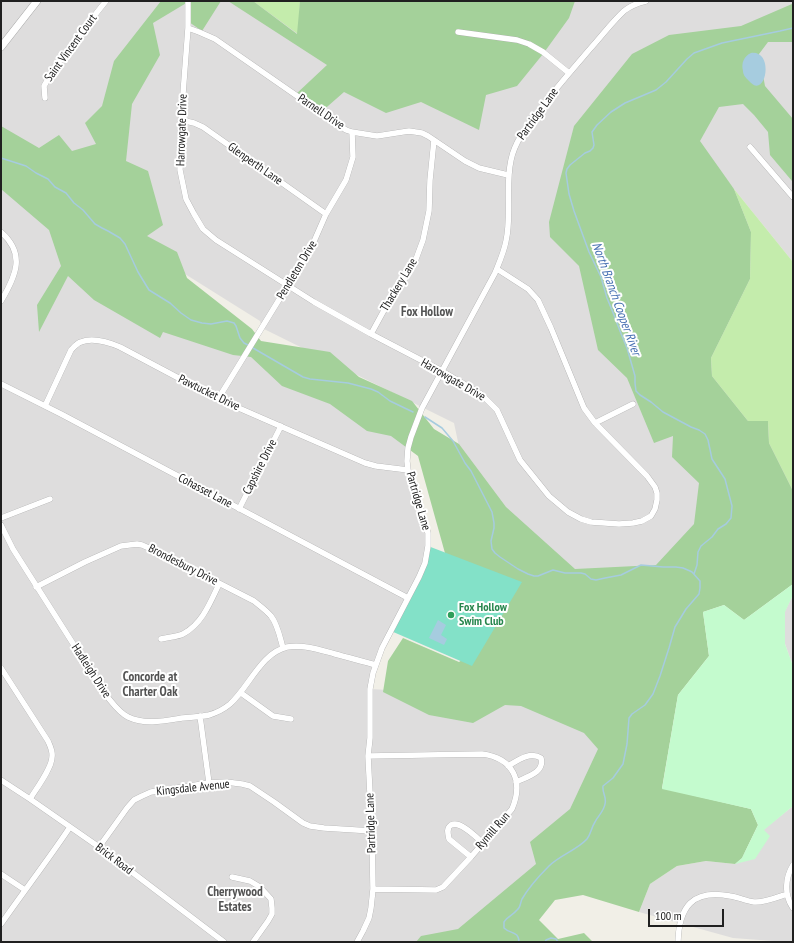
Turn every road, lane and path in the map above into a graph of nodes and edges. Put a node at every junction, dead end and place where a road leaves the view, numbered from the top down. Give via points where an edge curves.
1 (37, 1) edge
2 (106, 1) edge
3 (188, 1) edge
4 (646, 1) edge
5 (188, 28) junction
6 (458, 32) dead end
7 (2, 43) edge
8 (569, 73) junction
9 (45, 98) dead end
10 (181, 120) junction
11 (352, 132) junction
12 (434, 140) junction
13 (750, 147) dead end
14 (508, 175) junction
15 (793, 197) edge
16 (326, 214) junction
17 (1, 232) edge
18 (497, 269) junction
19 (288, 285) junction
20 (1, 301) edge
21 (371, 334) junction
22 (442, 371) junction
23 (1, 384) edge
24 (218, 399) junction
25 (633, 404) dead end
26 (45, 406) junction
27 (596, 423) junction
28 (281, 426) junction
29 (408, 470) junction
30 (50, 499) dead end
31 (239, 508) junction
32 (1, 518) edge
33 (1, 525) edge
34 (219, 584) junction
35 (36, 587) junction
36 (408, 598) junction
37 (161, 638) dead end
38 (283, 648) junction
39 (376, 665) junction
40 (1, 668) edge
41 (241, 693) junction
42 (200, 716) junction
43 (291, 719) dead end
44 (368, 756) junction
45 (508, 766) junction
46 (1, 780) edge
47 (516, 782) junction
48 (209, 783) junction
49 (30, 799) junction
50 (70, 827) junction
51 (372, 831) junction
52 (483, 842) junction
53 (99, 847) junction
54 (471, 857) junction
55 (793, 865) edge
56 (1, 874) edge
57 (232, 877) dead end
58 (373, 889) junction
59 (25, 890) junction
60 (787, 894) junction
61 (793, 908) edge
62 (1, 924) edge
63 (224, 942) edge
64 (253, 942) edge
65 (357, 942) edge
66 (678, 942) edge

1 - 7 street
2 - 9 street, Saint Vincent Court via 55,66 44,86
3 - 5 street, Harrowgate Drive
4 - 8 street, Partridge Lane via 625,10
5 - 10 street, Harrowgate Drive
5 - 11 street, Parnell Drive via 216,40
6 - 8 street via 529,44
8 - 14 street, Partridge Lane via 522,133 514,147
10 - 16 street, Glenperth Lane via 203,127
10 - 19 street, Harrowgate Drive via 180,170 186,199 203,229 216,240
11 - 12 street, Parnell Drive via 377,136 409,131 422,133
11 - 16 street, Pendleton Drive via 353,157 346,180
12 - 14 street, Parnell Drive via 479,168
12 - 21 street, Thackery Lane via 430,211 423,240 416,259
13 - 15 street
14 - 18 street, Partridge Lane via 506,241
16 - 19 street, Pendleton Drive via 312,246
17 - 20 street via 16,252 16,267 12,283
18 - 22 street, Partridge Lane
18 - 27 street, Harrowgate Drive via 528,289 538,300 584,408
19 - 21 street, Harrowgate Drive
19 - 24 street, Pendleton Drive
21 - 22 street, Harrowgate Drive
22 - 27 street, Harrowgate Drive via 481,394 497,410 520,460 549,496 568,512 581,519 605,524 642,521 651,516 655,508 655,487
22 - 29 street, Partridge Lane via 422,408 411,437
23 - 26 street, Cohasset Lane
24 - 26 street, Pawtucket Drive via 120,346 94,340 82,342 71,350
24 - 28 street, Pawtucket Drive
25 - 27 street
26 - 31 street, Cohasset Lane
28 - 29 street, Pawtucket Drive via 370,465
28 - 31 street, Capshire Drive
29 - 36 street, Partridge Lane via 428,533 425,562
30 - 32 street
31 - 36 street, Cohasset Lane
33 - 35 street, Hadleigh Drive
34 - 35 street, Brondesbury Drive via 137,544 121,546
34 - 37 street via 201,619 182,634
34 - 38 street, Brondesbury Drive via 254,601 270,615 276,624
35 - 42 street, Hadleigh Drive via 105,694 122,713 136,720 149,722
36 - 39 street, Partridge Lane
38 - 39 street via 311,648
38 - 41 street, Hadleigh Drive via 268,658
39 - 44 street, Partridge Lane via 370,689
40 - 49 street via 48,741 52,752 50,765
41 - 42 street, Hadleigh Drive via 223,709
41 - 43 street via 273,716
42 - 48 street
44 - 45 street via 482,754 500,759
44 - 51 street, Partridge Lane
45 - 47 street, Rymill Run
45 - 47 street via 531,755 541,758 541,767 538,771
46 - 49 street, Brick Road
47 - 52 street, Rymill Run via 516,800 512,809
48 - 51 street, Kingsdale Avenue via 226,782 250,786 310,826
48 - 53 street, Kingsdale Avenue via 151,792 134,800
49 - 50 street, Brick Road
50 - 53 street, Brick Road
50 - 59 street
51 - 58 street, Partridge Lane
52 - 54 street, Rymill Run
52 - 54 street via 461,826 449,826 449,839
53 - 63 street, Brick Road
54 - 58 street, Rymill Run via 443,887 436,890
55 - 60 street via 788,876
56 - 59 street
57 - 64 street via 250,880 271,899 272,914
58 - 65 street, Partridge Lane via 369,918
59 - 62 street
60 - 61 street
60 - 66 street via 758,902 729,896 704,895 686,907 678,929

